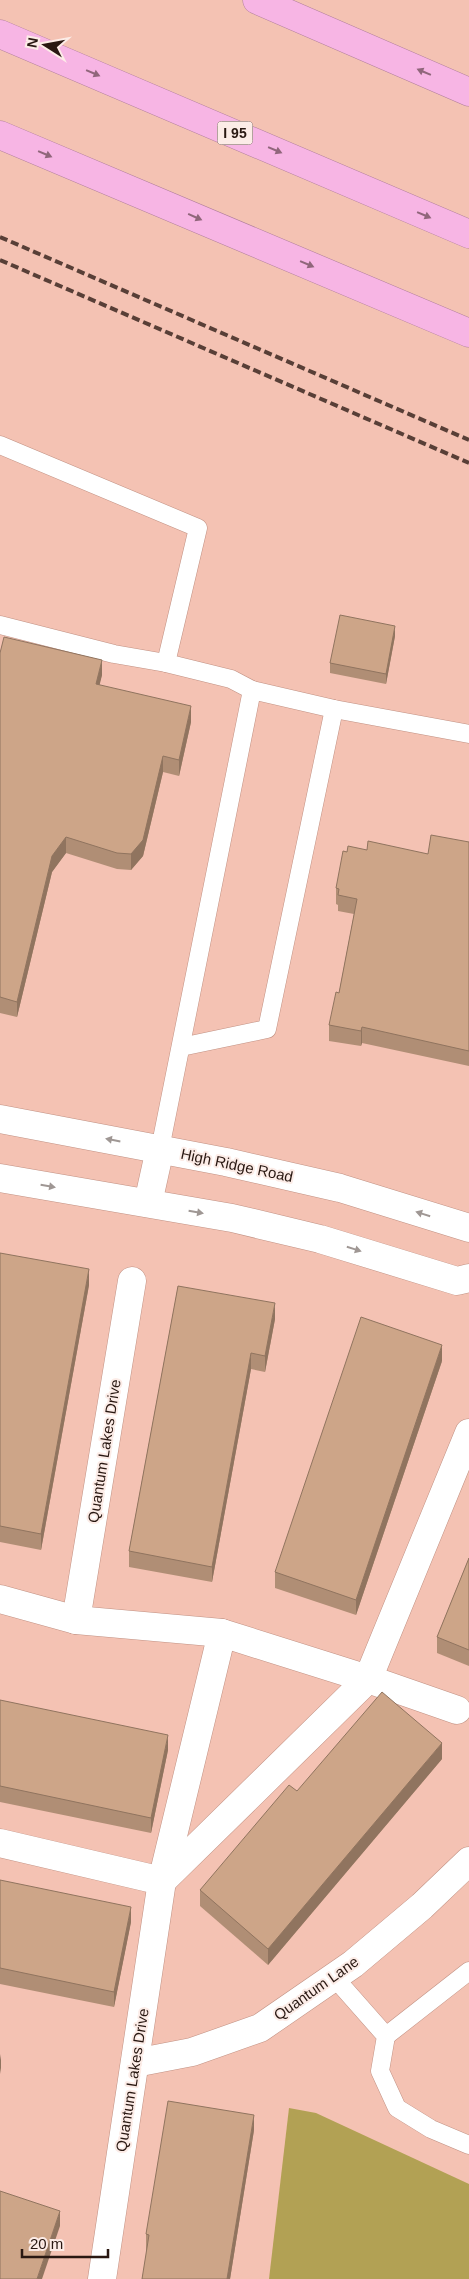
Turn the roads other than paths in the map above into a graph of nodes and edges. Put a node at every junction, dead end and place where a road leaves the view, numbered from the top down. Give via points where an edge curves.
1 (257, 0) edge
2 (0, 34) edge
3 (469, 92) edge
4 (0, 134) edge
5 (469, 234) edge
6 (469, 333) edge
7 (0, 445) edge
8 (0, 625) edge
9 (166, 663) junction
10 (252, 690) junction
11 (334, 709) junction
12 (469, 734) edge
13 (181, 1047) junction
14 (0, 1119) edge
15 (160, 1149) junction
16 (0, 1178) edge
17 (148, 1203) junction
18 (469, 1228) edge
19 (469, 1278) edge
20 (132, 1281) dead end
21 (469, 1433) edge
22 (0, 1599) edge
23 (76, 1620) junction
24 (222, 1633) junction
25 (368, 1679) junction
26 (458, 1710) dead end
27 (0, 1843) edge
28 (469, 1861) edge
29 (162, 1881) junction
30 (469, 1971) edge
31 (334, 1977) junction
32 (386, 2036) junction
33 (135, 2063) junction
34 (469, 2145) edge
35 (102, 2279) edge

3 -> 1 highway
2 -> 5 highway, I 95
4 -> 6 highway
7 - 9 lane via 198,528
8 - 9 lane via 114,654
9 - 10 lane via 231,679
10 - 11 lane
10 - 13 lane
11 - 12 lane
11 - 13 lane via 267,1029
13 - 15 lane
15 -> 14 street, High Ridge Road
15 - 17 street
18 -> 15 street, High Ridge Road via 340,1188
16 -> 17 street
17 -> 19 street via 232,1218 320,1239 457,1281
20 - 23 street, Quantum Lakes Drive
21 - 25 street
22 - 23 street
23 - 24 street
24 - 25 street
24 - 29 street, Quantum Lakes Drive
25 - 26 street
25 - 29 street
27 - 29 street
28 - 31 street, Quantum Lane via 422,1906
29 - 33 street, Quantum Lakes Drive
30 - 32 lane
31 - 32 lane
31 - 33 street, Quantum Lane via 260,2028 192,2052
32 - 34 lane via 380,2071 397,2108 431,2129
33 - 35 street, Quantum Lakes Drive

